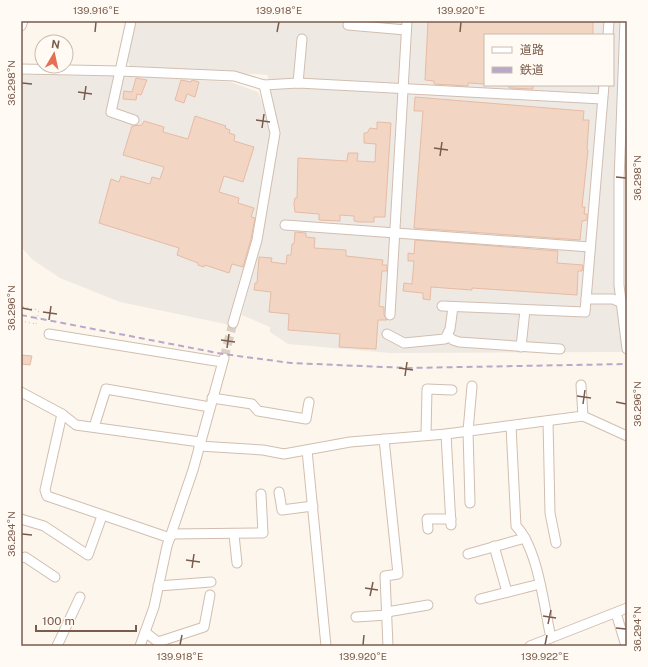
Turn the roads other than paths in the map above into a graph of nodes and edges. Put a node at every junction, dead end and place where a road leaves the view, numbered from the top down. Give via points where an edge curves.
1 (23, 21) edge
2 (131, 21) edge
3 (609, 21) edge
4 (625, 21) edge
5 (348, 25) dead end
6 (21, 26) edge
7 (406, 26) edge
8 (608, 34) edge
9 (302, 39) dead end
10 (21, 69) edge
11 (120, 71) junction
12 (298, 83) junction
13 (264, 85) junction
14 (604, 86) edge
15 (403, 89) junction
16 (602, 99) junction
17 (134, 120) dead end
18 (285, 225) dead end
19 (395, 234) junction
20 (590, 247) junction
21 (586, 299) junction
22 (625, 305) edge
23 (442, 306) dead end
24 (453, 307) junction
25 (525, 310) junction
26 (390, 315) dead end
27 (233, 323) tunnel mouth
28 (49, 334) dead end
29 (387, 334) dead end
30 (448, 336) junction
31 (521, 347) junction
32 (560, 349) dead end
33 (627, 349) edge
34 (581, 385) dead end
35 (472, 386) dead end
36 (452, 390) dead end
37 (21, 392) edge
38 (211, 402) junction
39 (308, 402) dead end
40 (62, 414) junction
41 (584, 416) junction
42 (548, 421) junction
43 (511, 426) junction
44 (94, 427) junction
45 (468, 431) junction
46 (446, 434) junction
47 (426, 435) junction
48 (627, 436) edge
49 (384, 439) junction
50 (200, 444) junction
51 (307, 450) junction
52 (279, 492) dead end
53 (261, 494) dead end
54 (470, 503) dead end
55 (313, 506) junction
56 (102, 516) junction
57 (21, 519) edge
58 (428, 529) dead end
59 (234, 535) junction
60 (171, 536) junction
61 (525, 538) junction
62 (556, 543) dead end
63 (494, 546) junction
64 (468, 554) dead end
65 (21, 558) edge
66 (237, 563) dead end
67 (56, 577) dead end
68 (211, 582) dead end
69 (540, 584) junction
70 (158, 586) junction
71 (507, 592) junction
72 (210, 595) dead end
73 (80, 597) dead end
74 (480, 599) dead end
75 (428, 605) dead end
76 (627, 608) edge
77 (387, 613) junction
78 (616, 613) junction
79 (356, 617) dead end
80 (145, 632) junction
81 (551, 638) junction
82 (57, 646) edge
83 (140, 646) edge
84 (326, 646) edge
85 (388, 646) edge
86 (530, 646) edge
87 (626, 646) edge

1 - 6 street
2 - 11 street
3 - 8 street
4 - 22 street via 619,181 619,285
5 - 7 street
7 - 15 street
9 - 12 street
10 - 11 street
11 - 13 street via 234,76
11 - 17 street via 112,112
12 - 13 street
12 - 15 street
13 - 27 street via 276,133 257,240
14 - 16 street
15 - 16 street
15 - 19 street
16 - 20 street
18 - 19 street
19 - 20 street
19 - 26 street
20 - 21 street
21 - 22 street via 613,299
21 - 25 street via 585,312
22 - 33 street
23 - 24 street
24 - 25 street
24 - 30 street
25 - 31 street
28 - 38 street via 223,360
29 - 30 street via 404,343 438,341
30 - 31 street via 459,342
31 - 32 street
34 - 41 street
35 - 45 street
36 - 47 street via 427,389
37 - 40 street
38 - 39 street via 252,404 258,411 306,419
38 - 44 street via 106,388
38 - 50 street
40 - 44 street via 76,425
40 - 56 street via 45,490 47,496
41 - 42 street
41 - 48 street
42 - 43 street
42 - 62 street via 550,513
43 - 45 street
43 - 61 street via 516,526
44 - 50 street
45 - 46 street
45 - 54 street
46 - 47 street
46 - 58 street via 451,522 427,520
47 - 49 street
49 - 51 street
49 - 77 street via 398,574 385,576
50 - 51 street via 284,454
50 - 60 street
51 - 55 street
52 - 55 street via 282,510
53 - 59 street via 263,533
55 - 84 street
56 - 57 street via 88,555 44,526
56 - 60 street
59 - 60 street
59 - 66 street
60 - 70 street
61 - 63 street
61 - 69 street via 536,565
63 - 64 street
63 - 71 street
65 - 67 street
68 - 70 street
69 - 71 street
69 - 81 street
70 - 80 street
71 - 74 street
72 - 80 street via 204,627 158,642
73 - 82 street
75 - 77 street
76 - 78 street
77 - 79 street
77 - 85 street
78 - 81 street
78 - 87 street
80 - 83 street
81 - 86 street

